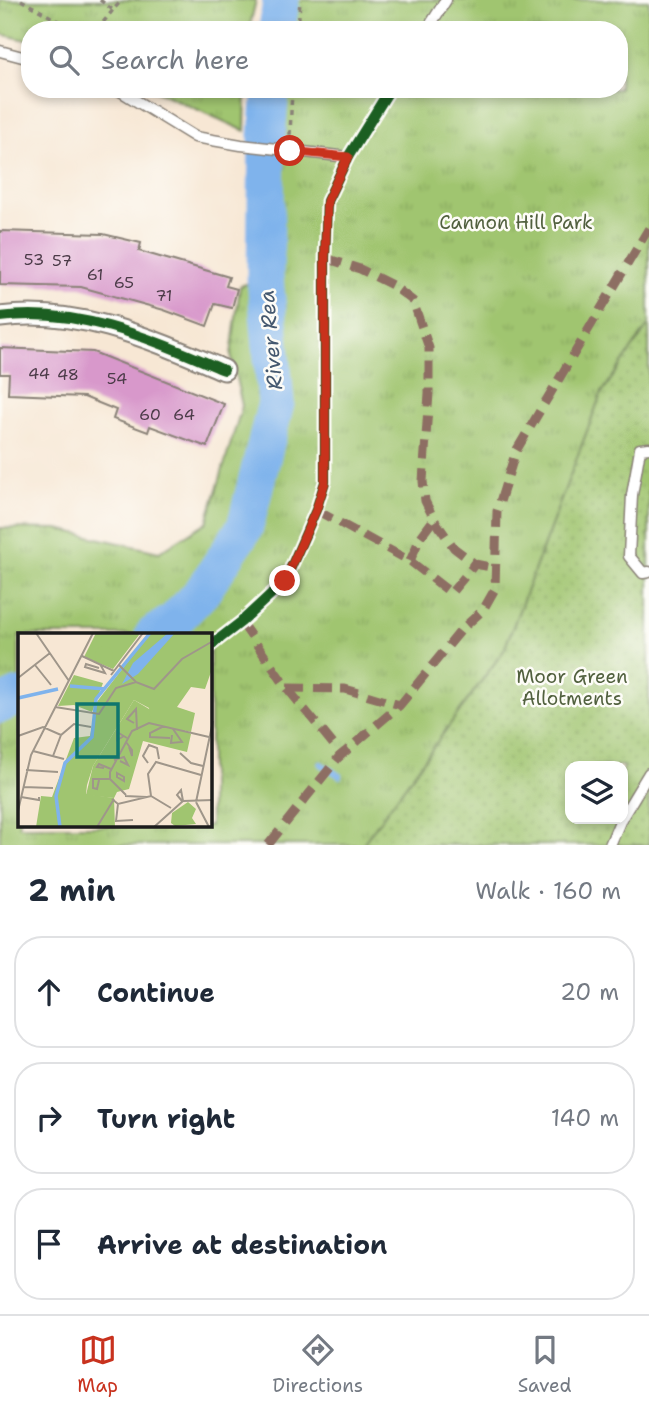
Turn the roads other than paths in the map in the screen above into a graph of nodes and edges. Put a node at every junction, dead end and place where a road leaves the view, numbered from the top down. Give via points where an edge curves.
1 (446, 0) edge
2 (433, 21) edge
3 (0, 51) edge
4 (21, 57) edge
5 (132, 98) edge
6 (384, 98) edge
7 (0, 317) edge
8 (223, 370) dead end
9 (649, 448) edge
10 (649, 572) edge
11 (649, 773) edge
12 (628, 807) edge
13 (619, 824) edge
14 (610, 845) edge

1 - 2 lane
3 - 4 lane
5 - 6 lane via 195,137 348,157
7 - 8 street via 81,318 149,338
9 - 10 lane via 640,449 629,556 643,573
11 - 12 lane
13 - 14 lane

